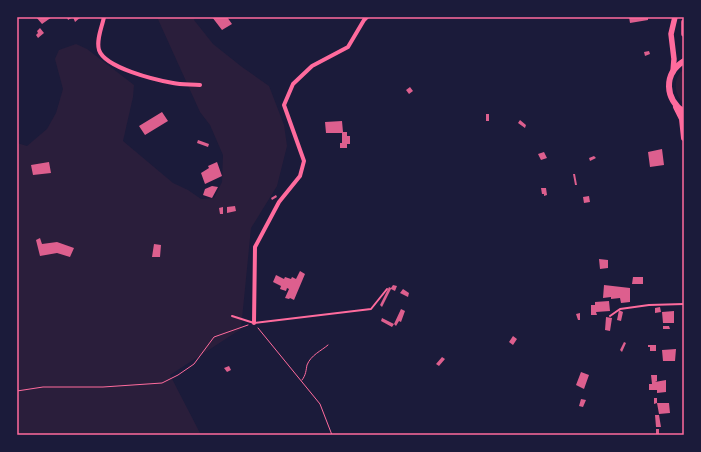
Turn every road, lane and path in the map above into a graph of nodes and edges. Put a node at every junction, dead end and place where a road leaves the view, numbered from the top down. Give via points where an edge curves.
1 (104, 17) edge
2 (367, 17) edge
3 (675, 17) edge
4 (684, 22) edge
5 (684, 34) edge
6 (684, 61) edge
7 (673, 72) junction
8 (200, 85) dead end
9 (676, 105) junction
10 (684, 112) edge
11 (684, 138) edge
12 (387, 289) dead end
13 (684, 304) edge
14 (232, 316) dead end
15 (610, 316) dead end
16 (254, 322) junction
17 (328, 345) dead end
18 (302, 380) junction
19 (17, 390) edge
20 (332, 435) edge

1 - 8 street via 98,39 99,50 105,59 151,79
2 - 16 street via 348,47 312,66 293,84 284,105 304,161 300,176 279,202 255,247
3 - 7 main road via 671,34
4 - 5 main road
6 - 7 main road
7 - 9 main road via 669,80 669,89
9 - 10 main road
9 - 11 main road via 682,119
12 - 16 lane via 371,309
13 - 15 lane via 620,309
14 - 16 lane
16 - 18 path
16 - 19 path via 214,337 194,364 162,383
17 - 18 path via 312,357
18 - 20 path via 320,404

